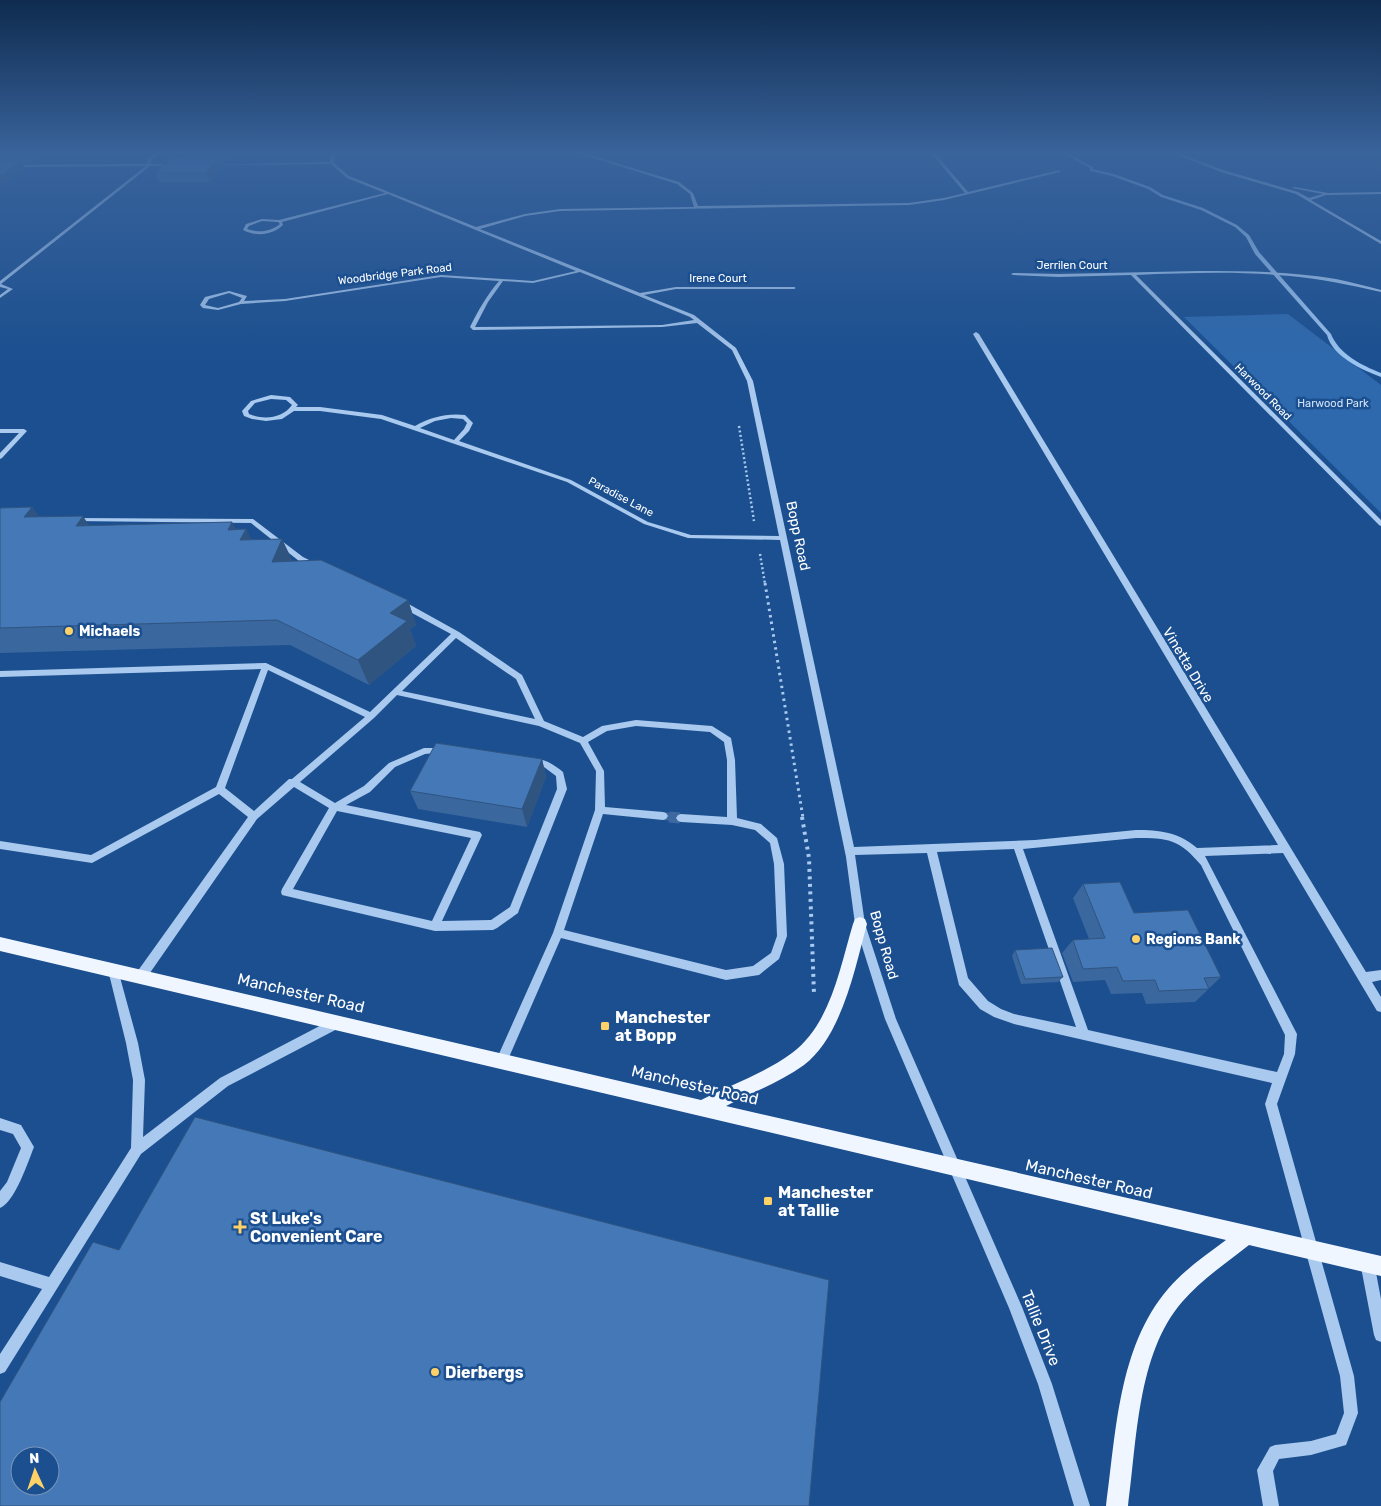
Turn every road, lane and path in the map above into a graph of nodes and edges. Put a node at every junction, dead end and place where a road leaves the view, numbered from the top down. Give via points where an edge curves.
1 (77, 222) edge
2 (252, 222) edge
3 (280, 222) edge
4 (457, 222) edge
5 (502, 222) edge
6 (1348, 222) edge
7 (474, 229) junction
8 (1381, 243) edge
9 (580, 271) junction
10 (1013, 274) dead end
11 (1132, 274) junction
12 (504, 280) junction
13 (0, 284) edge
14 (794, 288) dead end
15 (1381, 289) edge
16 (642, 294) junction
17 (0, 297) edge
18 (242, 303) junction
19 (698, 322) junction
20 (976, 334) dead end
21 (293, 409) junction
22 (416, 429) junction
23 (0, 431) edge
24 (456, 442) junction
25 (0, 457) edge
26 (68, 520) edge
27 (1381, 524) edge
28 (784, 538) junction
29 (319, 567) edge
30 (398, 602) edge
31 (456, 634) junction
32 (266, 666) junction
33 (0, 674) edge
34 (395, 692) junction
35 (371, 716) junction
36 (541, 723) junction
37 (582, 741) junction
38 (448, 750) edge
39 (519, 760) edge
40 (292, 782) junction
41 (220, 789) junction
42 (335, 807) junction
43 (600, 810) junction
44 (254, 816) junction
45 (663, 816) tunnel mouth
46 (681, 818) tunnel mouth
47 (732, 821) junction
48 (1017, 844) junction
49 (0, 845) edge
50 (931, 848) junction
51 (1286, 849) junction
52 (849, 851) junction
53 (1197, 852) junction
54 (860, 924) junction
55 (435, 926) junction
56 (558, 933) junction
57 (0, 944) edge
58 (113, 970) junction
59 (1381, 975) edge
60 (141, 976) junction
61 (1363, 978) junction
62 (1381, 1007) edge
63 (339, 1022) junction
64 (1084, 1034) junction
65 (502, 1060) junction
66 (1281, 1079) junction
67 (702, 1108) junction
68 (0, 1124) edge
69 (137, 1150) junction
70 (954, 1168) junction
71 (0, 1202) edge
72 (1245, 1236) junction
73 (1312, 1250) junction
74 (1374, 1264) edge
75 (0, 1269) edge
76 (52, 1285) junction
77 (1381, 1335) edge
78 (0, 1367) edge
79 (1082, 1506) edge
80 (1117, 1506) edge
81 (1270, 1506) edge

1 - 13 street
2 - 3 street via 245,226 245,230 271,231 279,228
4 - 7 street, Bopp Road
5 - 7 street
6 - 8 street
7 - 9 street, Bopp Road
9 - 12 street, Woodbridge Park Road via 534,282
9 - 16 street, Bopp Road
10 - 11 street, Jerrilen Court
11 - 15 street, Jerrilen Court via 1259,272
11 - 27 street, Harwood Road
12 - 18 street, Woodbridge Park Road via 441,276 285,300
12 - 19 street via 492,291 477,316 472,327 475,329 662,326
13 - 17 street via 11,289
14 - 16 street, Irene Court via 676,288
16 - 19 street, Bopp Road via 692,316
18 - 18 street, Woodbridge Park Road via 245,300 243,294 230,292 207,298 202,304 218,309
19 - 28 street, Bopp Road via 734,349 750,381
20 - 51 street, Vinetta Drive
21 - 21 street, Paradise Lane via 295,405 288,398 271,397 253,402 245,411 246,415 259,420 279,417
21 - 22 street, Paradise Lane via 320,409 382,418
22 - 24 street, Paradise Lane
22 - 24 street via 439,417 465,416 470,423
23 - 25 street via 24,431
24 - 28 street, Paradise Lane via 569,481 646,523 690,537
26 - 29 street via 253,521 301,560
28 - 52 street, Bopp Road
30 - 31 street
31 - 34 street
31 - 36 street via 519,677
32 - 33 street
32 - 35 street
32 - 41 street
34 - 35 street
34 - 36 street
35 - 40 street
36 - 37 street
37 - 43 street via 600,771
37 - 47 street via 605,728 636,723 712,729 728,740
38 - 42 street via 424,751 392,765 367,789
39 - 55 street via 546,764 560,774 562,789 514,910 493,925
40 - 42 street
40 - 44 street
41 - 44 street
41 - 49 street via 92,859
42 - 55 street via 478,835
42 - 55 street via 286,892
43 - 45 street
43 - 56 street
44 - 60 street
46 - 47 street
47 - 56 street via 758,827 774,841 779,864 782,936 775,956 755,972 726,975
48 - 50 street
48 - 53 street via 1094,837 1169,836
48 - 64 street
50 - 52 street
50 - 64 street via 957,963 973,994 998,1013
51 - 53 street
51 - 61 street, Vinetta Drive
52 - 54 street, Bopp Road
53 - 66 street via 1291,1034 1292,1050
54 - 67 main road via 825,1027 806,1053
54 - 70 street, Bopp Road via 891,1020
56 - 65 street
57 - 58 main road, Manchester Road
58 - 60 main road, Manchester Road
58 - 69 street via 139,1080
59 - 61 street
60 - 63 main road, Manchester Road
61 - 62 street, Vinetta Drive
63 - 65 main road, Manchester Road
63 - 69 street via 224,1082
64 - 66 street
65 - 67 main road, Manchester Road
66 - 73 street via 1271,1104
67 - 70 main road, Manchester Road
68 - 71 street via 16,1129 28,1147 11,1186
69 - 76 street
70 - 72 main road, Manchester Road
70 - 79 street, Tallie Drive via 1045,1384
72 - 73 main road, Manchester Road
72 - 80 main road via 1175,1296 1153,1324 1138,1366
73 - 74 main road, Manchester Road
73 - 81 street via 1347,1376 1351,1413 1341,1440 1311,1448 1275,1452 1264,1470
74 - 77 street
75 - 76 street
76 - 78 street

